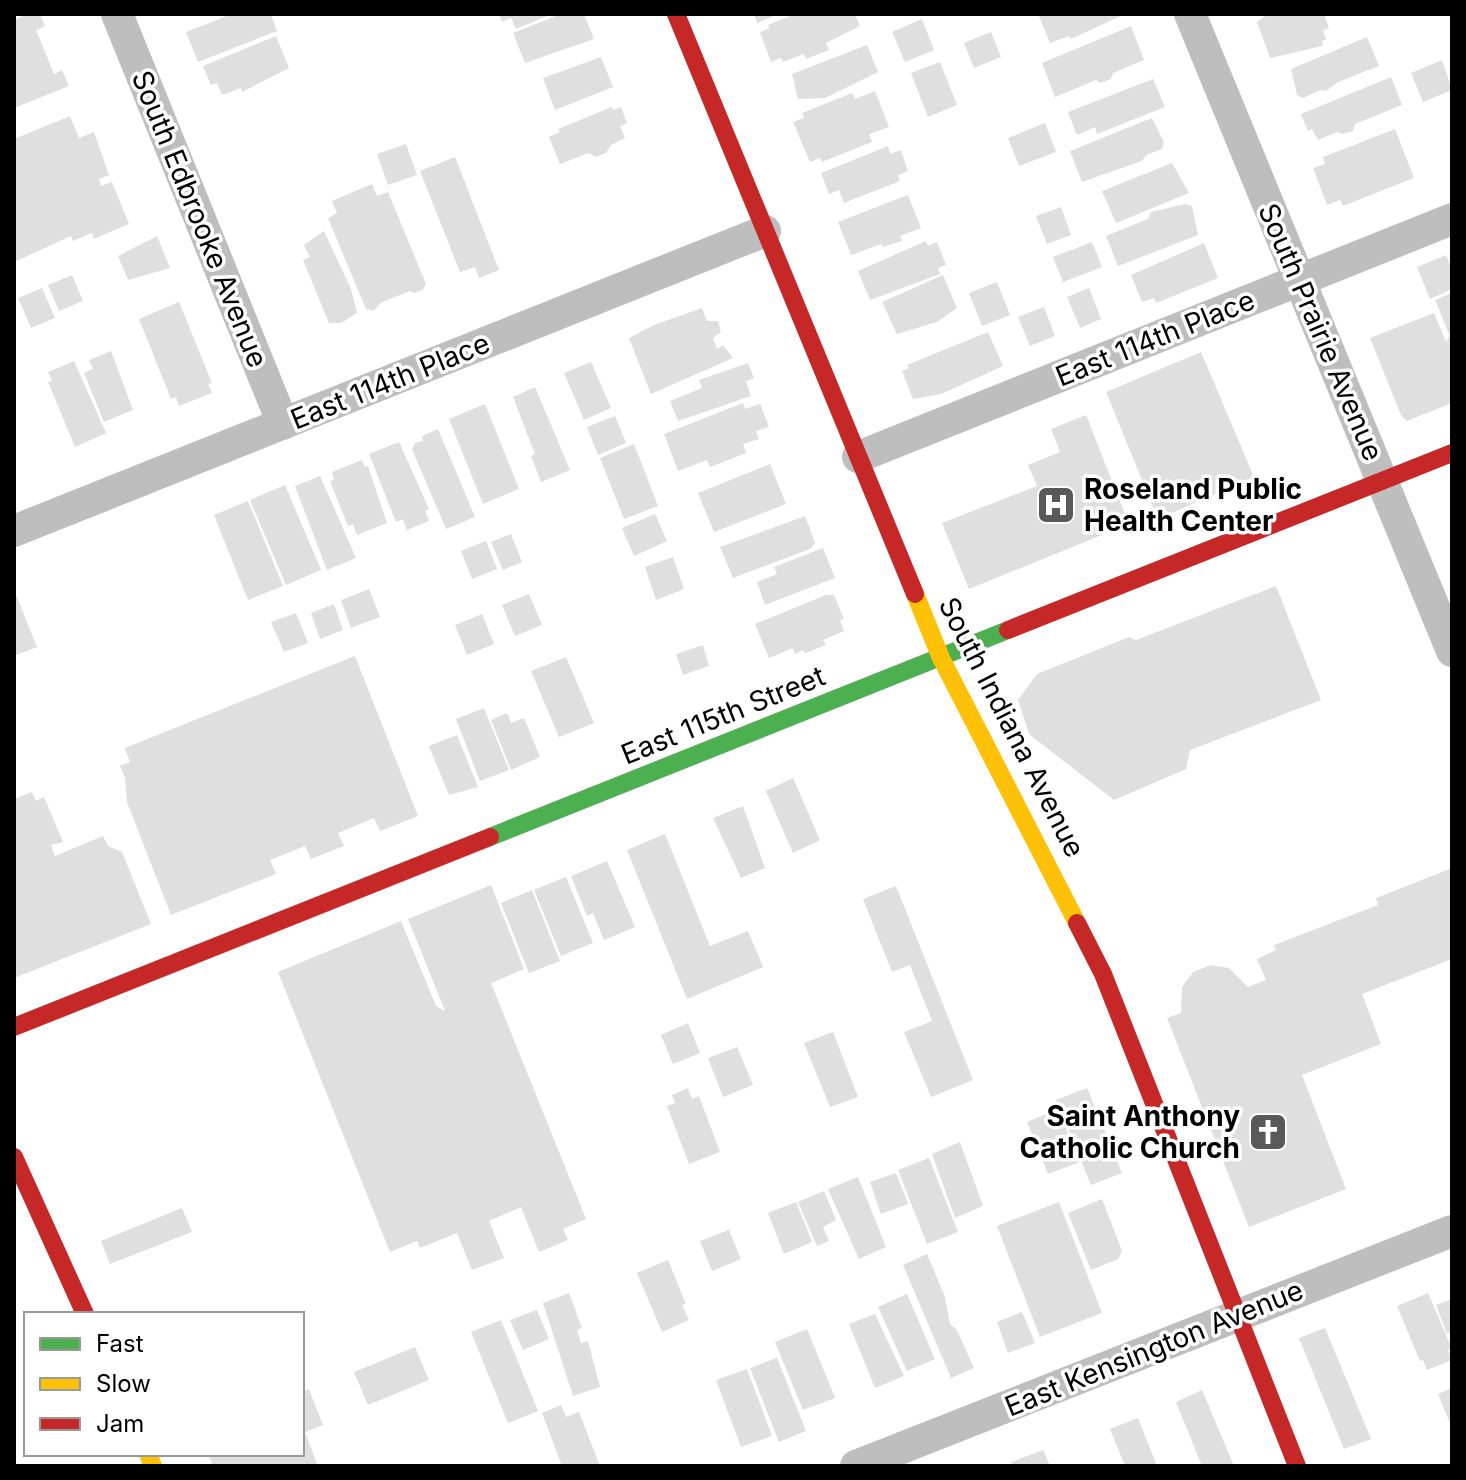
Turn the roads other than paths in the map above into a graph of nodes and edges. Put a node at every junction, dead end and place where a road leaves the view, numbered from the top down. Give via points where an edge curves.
1 (117, 14) edge
2 (676, 14) edge
3 (1190, 14) edge
4 (1452, 219) edge
5 (765, 231) junction
6 (1299, 280) junction
7 (283, 424) junction
8 (1452, 453) edge
9 (858, 457) junction
10 (1383, 481) junction
11 (14, 531) edge
12 (1452, 651) edge
13 (941, 658) junction
14 (14, 1027) edge
15 (14, 1157) edge
16 (1452, 1231) edge
17 (84, 1312) edge
18 (1237, 1316) junction
19 (856, 1466) edge
20 (1297, 1466) edge

1 - 7 street, South Edbrooke Avenue
2 - 5 street, South Indiana Avenue
3 - 6 street, South Prairie Avenue
4 - 6 street, East 114th Place
5 - 7 street, East 114th Place
5 - 9 street, South Indiana Avenue
6 - 9 street, East 114th Place
6 - 10 street, South Prairie Avenue
7 - 11 street, East 114th Place
8 - 10 street, East 115th Street
9 - 13 street, South Indiana Avenue
10 - 12 street, South Prairie Avenue
10 - 13 street, East 115th Street
13 - 14 street, East 115th Street
13 - 18 street, South Indiana Avenue via 1103,974
15 - 17 street
16 - 18 street, East Kensington Avenue
18 - 19 street, East Kensington Avenue
18 - 20 street, South Indiana Avenue

